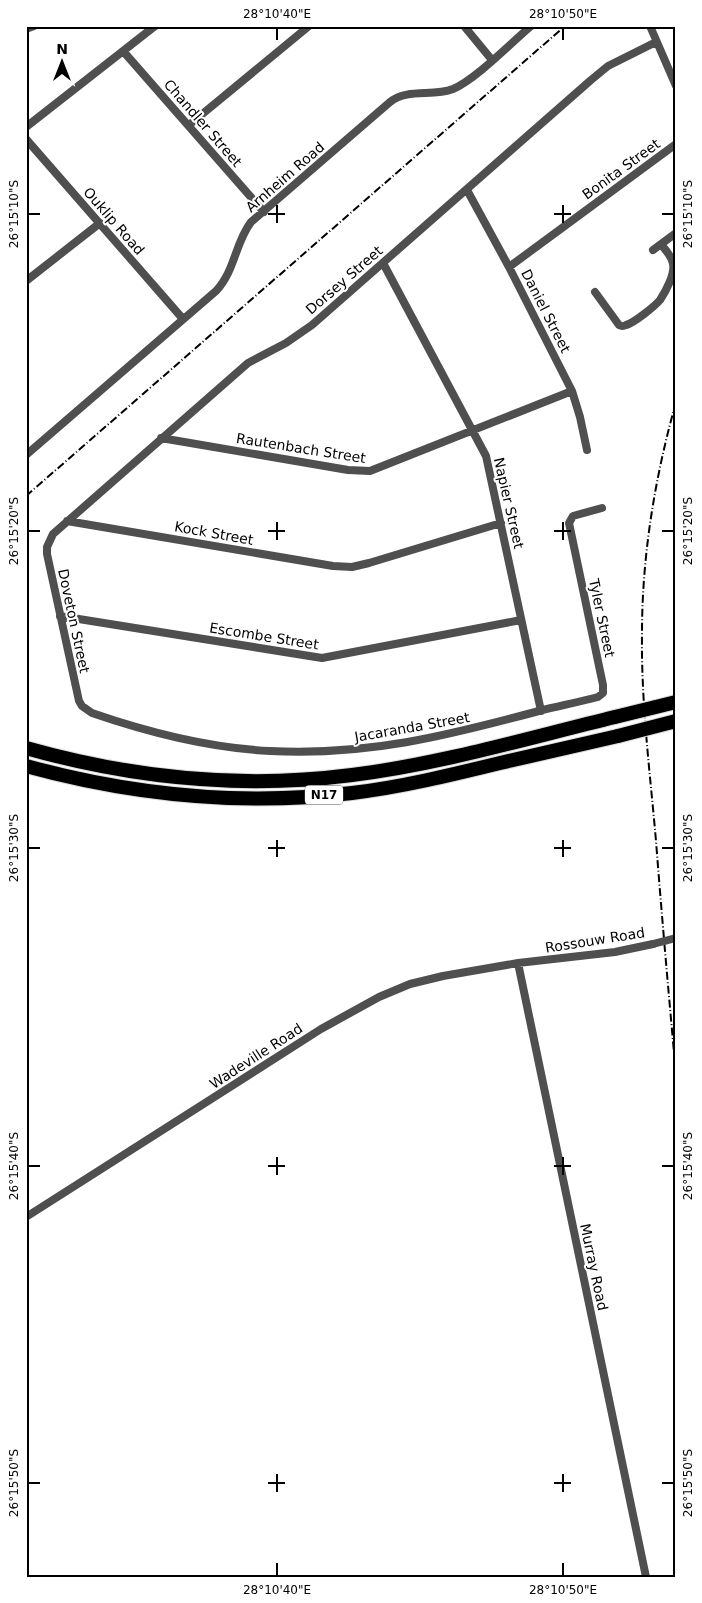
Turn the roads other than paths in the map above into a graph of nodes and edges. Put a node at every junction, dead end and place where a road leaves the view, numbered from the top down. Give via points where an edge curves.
1 (34, 26) edge
2 (155, 26) edge
3 (309, 26) edge
4 (464, 26) edge
5 (531, 26) edge
6 (650, 26) edge
7 (26, 29) edge
8 (656, 42) junction
9 (123, 51) junction
10 (492, 60) junction
11 (676, 86) edge
12 (189, 126) junction
13 (26, 127) edge
14 (26, 139) edge
15 (676, 144) edge
16 (467, 190) junction
17 (264, 212) junction
18 (100, 223) junction
19 (676, 233) edge
20 (661, 244) junction
21 (653, 250) dead end
22 (383, 262) junction
23 (509, 267) junction
24 (26, 281) edge
25 (595, 292) dead end
26 (183, 319) junction
27 (572, 391) junction
28 (473, 431) junction
29 (161, 438) junction
30 (586, 450) dead end
31 (26, 455) edge
32 (602, 508) dead end
33 (67, 521) junction
34 (501, 523) junction
35 (50, 539) joint
36 (60, 616) junction
37 (521, 620) junction
38 (676, 702) edge
39 (82, 706) joint
40 (541, 711) junction
41 (676, 721) edge
42 (26, 748) edge
43 (26, 766) edge
44 (676, 938) edge
45 (518, 963) junction
46 (26, 1216) edge
47 (646, 1577) edge

1 - 7 street
2 - 9 street
3 - 12 street
4 - 10 street
5 - 10 street, Arnheim Road
6 - 8 street
8 - 11 street
8 - 16 street, Dorsey Street via 595,76
9 - 12 street, Chandler Street
9 - 13 street
10 - 17 street, Arnheim Road via 455,88 395,98
12 - 17 street, Chandler Street
14 - 18 street, Ouklip Road
15 - 23 street, Bonita Street
16 - 22 street, Dorsey Street
16 - 23 street, Daniel Street
17 - 26 street, Arnheim Road via 246,228 222,284
18 - 24 street
18 - 26 street, Ouklip Road
19 - 20 street
20 - 21 street
20 - 25 street via 674,264 670,280 657,303 630,323 619,325
22 - 28 street, Napier Street
22 - 29 street, Dorsey Street via 312,325 248,363
23 - 27 street, Daniel Street
26 - 31 street, Arnheim Road
27 - 28 street, Rautenbach Street
27 - 30 street, Daniel Street
28 - 29 street, Rautenbach Street via 375,470 365,471
28 - 34 street, Napier Street via 488,462
29 - 33 street, Dorsey Street
32 - 40 street, Tyler Street via 573,516 569,523 603,693
33 - 34 street, Kock Street via 352,567
33 - 35 street, Dorsey Street
34 - 37 street, Napier Street
35 - 36 street, Doveton Street via 48,554
36 - 37 street, Escombe Street via 322,658
36 - 39 street, Doveton Street
37 - 40 street, Napier Street
38 - 42 highway, N17, bridge via 449,759 352,775 296,780 213,780 147,774
39 - 40 street, Jacaranda Street via 92,713 178,739 234,748 304,752 367,749 436,738
41 - 43 highway, N17, bridge via 400,786 295,798 241,799 149,792
44 - 45 street, Rossouw Road, bridge via 615,952
45 - 46 street, Wadeville Road via 410,984 379,997 321,1029
45 - 47 street, Murray Road

